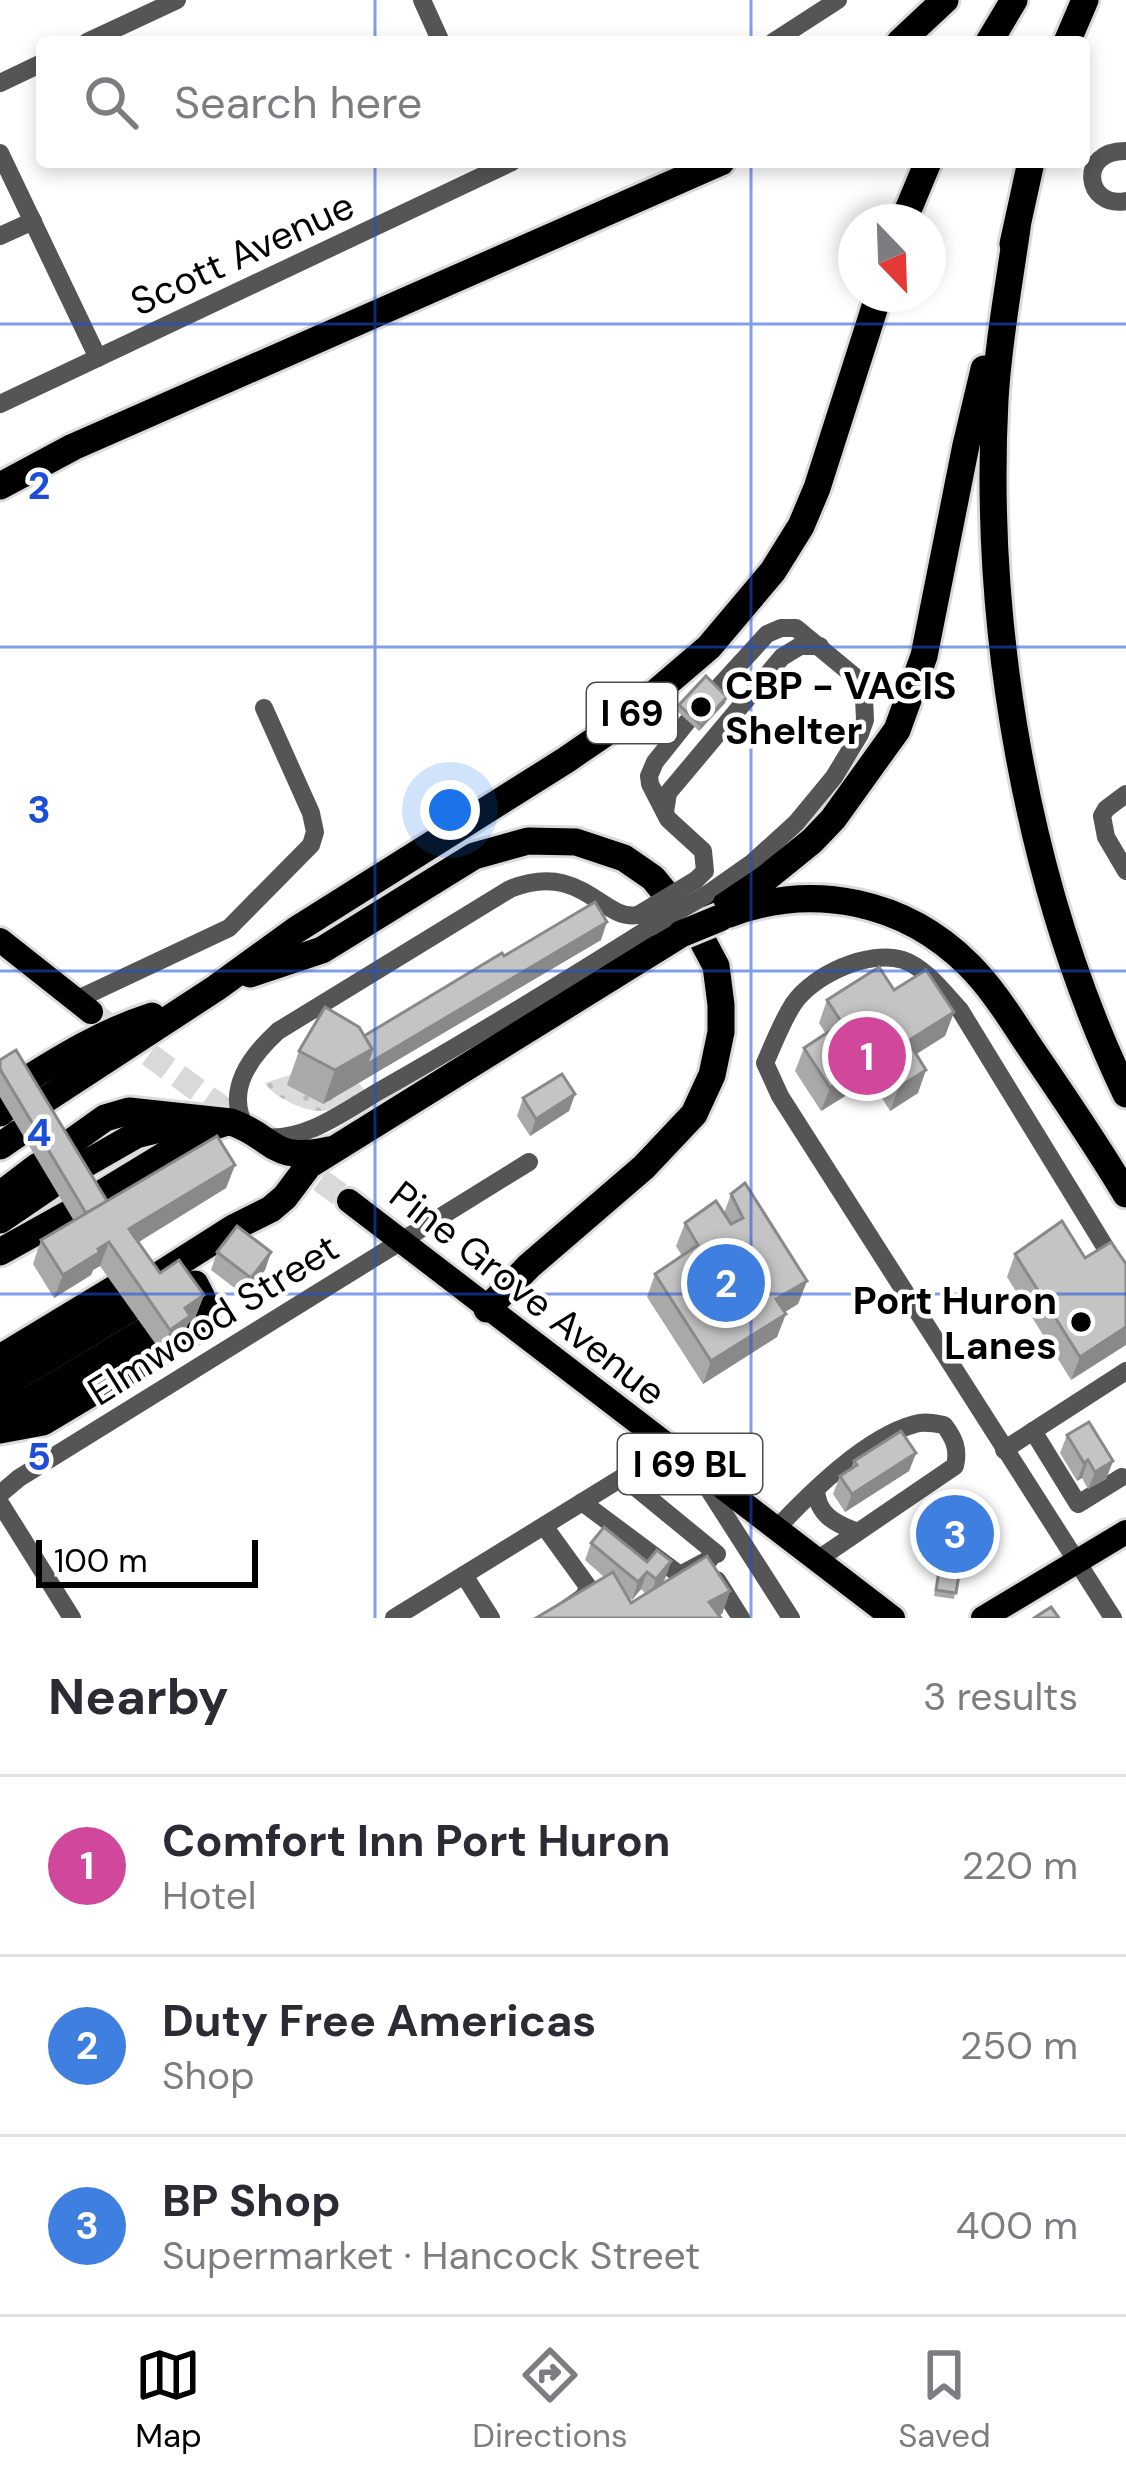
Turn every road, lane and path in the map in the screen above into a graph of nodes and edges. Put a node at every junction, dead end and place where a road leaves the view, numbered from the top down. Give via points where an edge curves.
1 (177, 0) edge
2 (422, 0) edge
3 (838, 0) edge
4 (945, 0) edge
5 (1014, 0) edge
6 (1085, 0) edge
7 (100, 36) edge
8 (438, 36) edge
9 (782, 36) edge
10 (906, 36) edge
11 (993, 36) edge
12 (1070, 36) edge
13 (36, 66) edge
14 (0, 83) edge
15 (1126, 151) edge
16 (0, 153) edge
17 (494, 168) edge
18 (707, 168) edge
19 (926, 168) edge
20 (1029, 168) edge
21 (1126, 201) edge
22 (910, 204) edge
23 (33, 220) junction
24 (1017, 228) junction
25 (0, 236) edge
26 (873, 312) edge
27 (98, 358) junction
28 (0, 404) edge
29 (0, 486) edge
30 (820, 646) junction
31 (715, 691) edge
32 (264, 709) dead end
33 (687, 722) edge
34 (1126, 794) edge
35 (665, 812) junction
36 (1126, 871) edge
37 (709, 901) junction
38 (614, 909) junction
39 (659, 930) junction
40 (0, 940) edge
41 (616, 949) junction
42 (198, 1000) junction
43 (84, 1006) joint
44 (1126, 1094) edge
45 (230, 1125) junction
46 (37, 1142) edge
47 (344, 1144) junction
48 (529, 1162) dead end
49 (0, 1177) edge
50 (1126, 1194) edge
51 (0, 1195) edge
52 (349, 1201) tunnel mouth
53 (0, 1220) edge
54 (0, 1237) edge
55 (401, 1240) junction
56 (0, 1252) edge
57 (1126, 1281) edge
58 (162, 1292) junction
59 (487, 1309) junction
60 (0, 1344) edge
61 (0, 1358) edge
62 (1126, 1371) edge
63 (0, 1372) edge
64 (0, 1388) edge
65 (0, 1400) edge
66 (974, 1404) junction
67 (0, 1411) edge
68 (0, 1420) edge
69 (944, 1425) junction
70 (0, 1430) edge
71 (1033, 1431) junction
72 (662, 1442) junction
73 (1004, 1450) junction
74 (694, 1467) junction
75 (623, 1477) junction
76 (1125, 1479) edge
77 (816, 1489) junction
78 (0, 1498) edge
79 (582, 1502) junction
80 (544, 1526) junction
81 (776, 1529) junction
82 (856, 1532) junction
83 (1126, 1532) edge
84 (741, 1540) junction
85 (714, 1556) junction
86 (817, 1560) junction
87 (1077, 1562) junction
88 (464, 1575) junction
89 (72, 1618) edge
90 (394, 1618) edge
91 (491, 1618) edge
92 (553, 1618) edge
93 (740, 1618) edge
94 (791, 1618) edge
95 (893, 1618) edge
96 (983, 1618) edge
97 (1112, 1618) edge

1 - 7 street
2 - 8 street
3 - 9 street
4 - 10 highway
5 - 11 highway
6 - 12 highway
13 - 14 street
15 - 21 street via 1103,156 1092,177 1105,200
16 - 23 street
17 - 27 street, Scott Avenue
18 - 29 highway
19 - 22 highway
20 - 24 highway, I 69
23 - 25 street
23 - 27 street
24 - 37 highway, I 69 via 931,628 890,744 812,841 765,879
24 - 44 highway via 995,398 994,519 1011,700 1025,791 1062,929
26 - 42 highway, I 69 via 801,526 710,647 620,723
27 - 28 street, Scott Avenue
30 - 31 street via 796,628 772,631
30 - 35 street via 782,657 668,793
30 - 37 street via 859,685 860,734 796,824
32 - 43 street via 310,812 315,832 307,851 229,928
33 - 35 street via 651,768
34 - 36 street via 1102,816
35 - 37 street via 704,851
37 - 39 highway, I 69, bridge
37 - 39 street, bridge
37 - 50 highway via 829,898 925,930 992,992
38 - 39 street
38 - 41 street via 625,929
38 - 45 street via 564,883 510,889 278,1031 242,1075 240,1118
39 - 41 street
39 - 47 highway, I 69
40 - 43 main road
41 - 45 street via 527,993 316,1126 276,1138
42 - 46 highway, I 69
42 - 46 highway via 88,1031
42 - 59 highway via 322,950 458,864 508,845 576,842 653,878 716,966 721,1032 712,1075 674,1136
45 - 46 highway, I 69
45 - 46 highway, I 69 via 128,1111
45 - 47 highway, I 69 via 284,1152
46 - 49 highway, I 69
46 - 51 highway, I 69
46 - 53 highway, I 69
46 - 54 highway, I 69
46 - 56 highway, I 69
47 - 58 highway, I 69
48 - 55 street, Elmwood Street
52 - 55 main road, Pine Grove Avenue / I 69 BL
55 - 59 main road, Pine Grove Avenue / I 69 BL
55 - 78 street, Elmwood Street via 19,1478
57 - 66 street via 934,980 903,960 869,959 836,968 796,999 765,1064
58 - 60 highway, I 69
58 - 61 highway, I 69
58 - 63 highway, I 69
58 - 64 highway, I 69
58 - 65 highway, I 69
58 - 67 highway, I 69 via 30,1400
58 - 68 highway, I 69 via 40,1410
58 - 70 highway, I 69 via 50,1419
59 - 72 main road, Pine Grove Avenue / I 69 BL
62 - 71 street
66 - 69 street
66 - 73 street
69 - 77 street via 892,1434
69 - 82 street via 956,1466
71 - 73 street
71 - 76 street via 1078,1504
72 - 74 main road, Pine Grove Avenue / I 69 BL
72 - 75 street
73 - 87 street
74 - 81 main road, Pine Grove Avenue / I 69 BL
74 - 84 street
75 - 79 street
75 - 85 street
77 - 81 street
77 - 82 street via 820,1509
78 - 89 street
79 - 80 street
79 - 85 street via 680,1576
80 - 88 street
80 - 92 street via 589,1588
81 - 86 main road, Pine Grove Avenue / I 69 BL
82 - 86 street
83 - 87 main road
84 - 85 street
84 - 94 street
85 - 93 street via 711,1570
86 - 95 main road, Pine Grove Avenue / I 69 BL
87 - 96 main road
87 - 97 street
88 - 90 street
88 - 91 street

